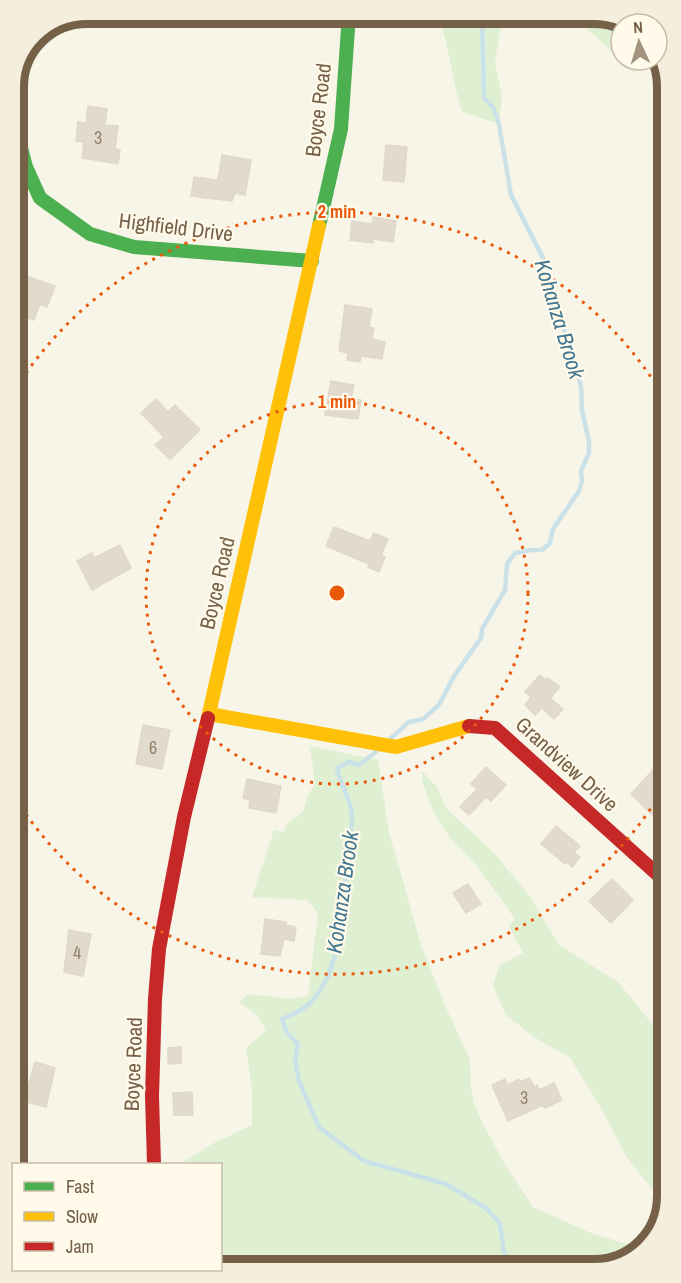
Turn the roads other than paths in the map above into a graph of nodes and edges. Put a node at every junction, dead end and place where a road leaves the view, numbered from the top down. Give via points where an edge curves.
1 (348, 24) edge
2 (24, 160) edge
3 (312, 261) junction
4 (209, 714) junction
5 (657, 874) edge
6 (154, 1163) edge

1 - 3 street, Boyce Road via 341,129
2 - 3 street, Highfield Drive via 40,198 90,234 134,247
3 - 4 street, Boyce Road
4 - 5 street, Grandview Drive via 396,747 466,726 495,728
4 - 6 street, Boyce Road via 184,817 159,949 152,1096

